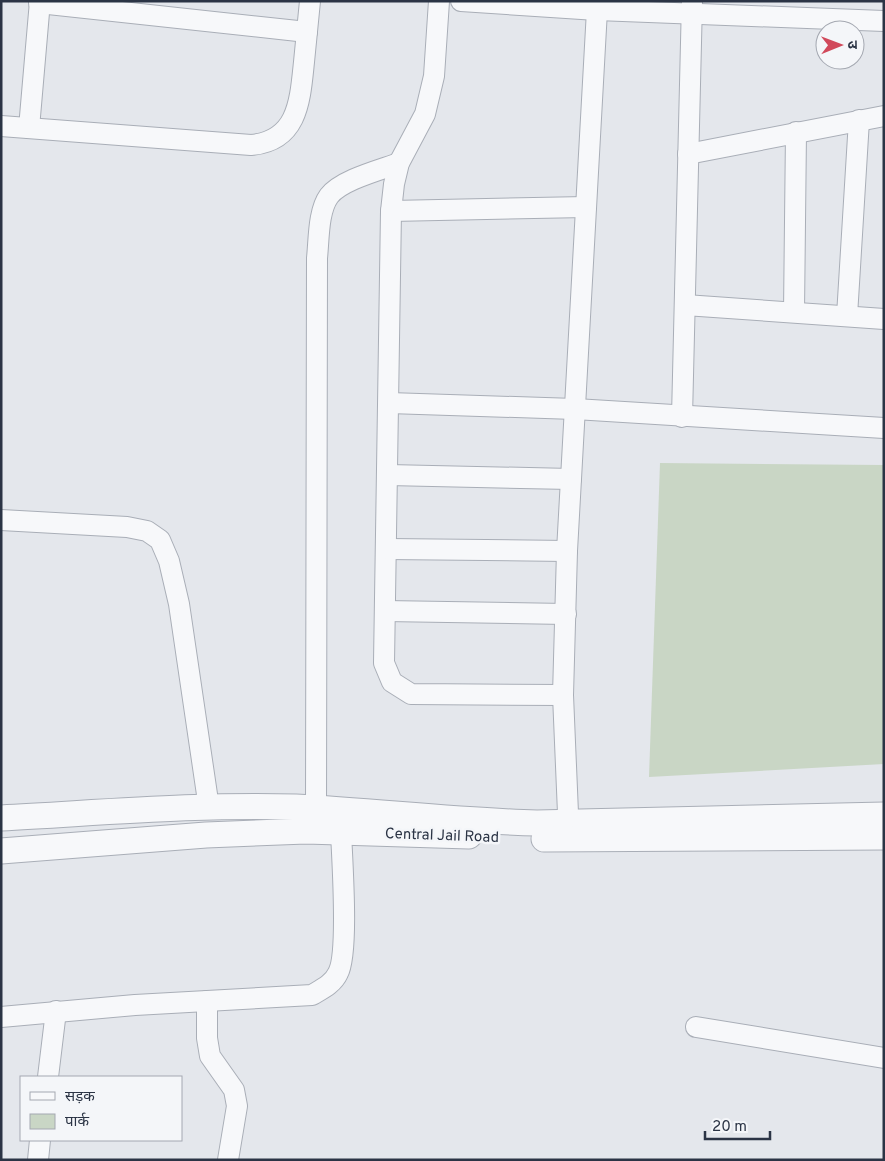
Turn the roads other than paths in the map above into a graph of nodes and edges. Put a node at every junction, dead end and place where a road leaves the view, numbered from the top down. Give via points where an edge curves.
1 (310, 1) edge
2 (439, 1) edge
3 (461, 1) edge
4 (40, 2) edge
5 (521, 3) edge
6 (692, 8) edge
7 (597, 10) junction
8 (884, 21) edge
9 (306, 32) junction
10 (884, 116) edge
11 (859, 120) junction
12 (1, 126) edge
13 (28, 128) junction
14 (796, 132) junction
15 (688, 154) junction
16 (399, 163) junction
17 (586, 207) junction
18 (391, 211) junction
19 (685, 305) junction
20 (794, 312) junction
21 (847, 316) junction
22 (884, 319) edge
23 (389, 403) junction
24 (575, 409) junction
25 (682, 417) junction
26 (883, 424) edge
27 (388, 475) junction
28 (571, 479) junction
29 (1, 520) edge
30 (387, 549) junction
31 (567, 552) junction
32 (385, 611) junction
33 (566, 614) junction
34 (563, 695) junction
35 (209, 808) junction
36 (316, 809) junction
37 (884, 815) edge
38 (1, 818) edge
39 (706, 829) junction
40 (569, 831) junction
41 (342, 832) junction
42 (884, 837) edge
43 (1, 851) edge
44 (207, 1001) junction
45 (56, 1011) junction
46 (1, 1017) edge
47 (696, 1027) dead end
48 (884, 1058) edge
49 (48, 1076) edge
50 (40, 1141) edge
51 (38, 1160) edge
52 (228, 1160) edge

1 - 9 street
2 - 16 street via 434,76 425,114
3 - 5 street
4 - 9 street
4 - 13 street
5 - 7 street
6 - 7 street
6 - 8 street
6 - 15 street
7 - 17 street
9 - 13 street via 301,92 295,116 284,133 268,144
10 - 11 street
11 - 14 street
11 - 21 street
12 - 13 street
14 - 15 street
14 - 20 street
15 - 19 street
16 - 18 street
16 - 36 street via 340,187 328,197 322,215 317,258
17 - 18 street
17 - 24 street
18 - 23 street
19 - 20 street
19 - 25 street
20 - 21 street
21 - 22 street
23 - 24 street
23 - 27 street
24 - 25 street
24 - 28 street
25 - 26 street
27 - 28 street
27 - 30 street
28 - 31 street
29 - 35 street via 127,527 147,530 160,540 169,561 179,604
30 - 31 street
30 - 32 street
31 - 33 street
32 - 33 street
32 - 34 street via 384,664 392,682 411,694
33 - 34 street
34 - 40 street
35 - 36 street
35 - 38 street
36 - 40 street
37 - 39 street
39 - 40 street, Central Jail Road
39 - 42 street, Central Jail Road
40 - 41 street, Central Jail Road
41 - 43 street, Central Jail Road via 206,834
41 - 44 street via 344,951 338,973 326,987 312,995
44 - 45 street
44 - 52 street via 210,1056 234,1090 237,1106
45 - 46 street
45 - 49 street
47 - 48 street
50 - 51 street

